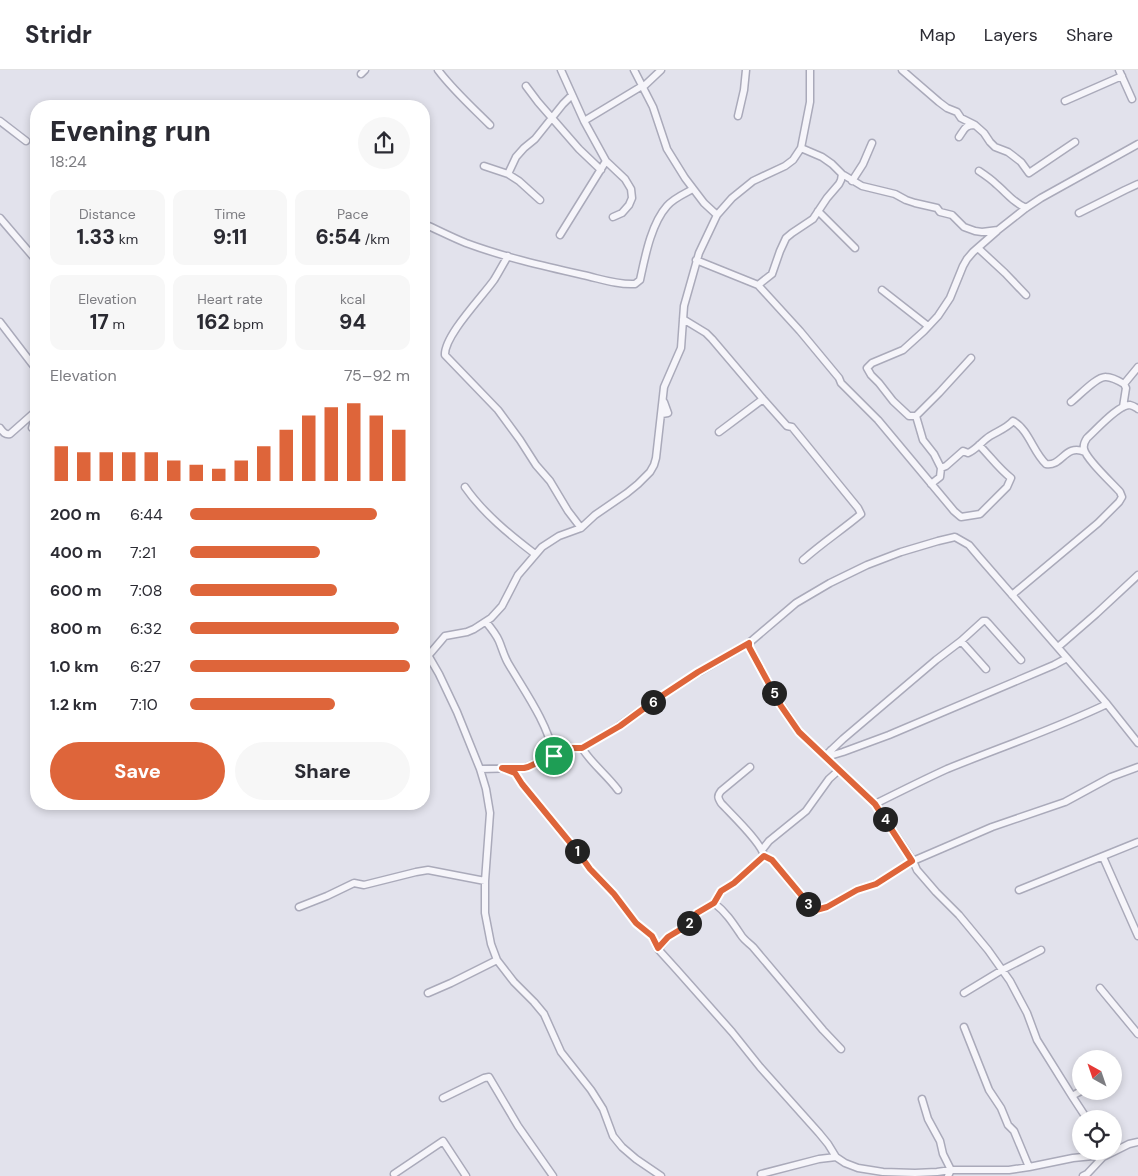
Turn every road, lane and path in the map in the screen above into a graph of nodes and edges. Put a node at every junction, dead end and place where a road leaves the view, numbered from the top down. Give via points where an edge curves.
1 (438, 70) edge
2 (560, 70) edge
3 (634, 70) edge
4 (661, 70) edge
5 (746, 70) edge
6 (810, 70) edge
7 (902, 70) edge
8 (1120, 73) edge
9 (526, 86) dead end
10 (643, 86) junction
11 (572, 95) junction
12 (1132, 100) dead end
13 (1065, 101) dead end
14 (738, 116) dead end
15 (552, 117) junction
16 (0, 121) edge
17 (584, 121) junction
18 (490, 124) dead end
19 (975, 126) junction
20 (959, 137) dead end
21 (26, 141) dead end
22 (1075, 142) dead end
23 (872, 143) dead end
24 (1138, 144) edge
25 (801, 148) junction
26 (606, 161) junction
27 (595, 165) junction
28 (484, 166) dead end
29 (600, 170) junction
30 (979, 171) dead end
31 (508, 174) junction
32 (842, 174) junction
33 (852, 180) junction
34 (1138, 184) edge
35 (693, 189) junction
36 (540, 200) dead end
37 (1026, 208) junction
38 (818, 211) junction
39 (1079, 213) dead end
40 (717, 215) junction
41 (613, 217) dead end
42 (0, 218) edge
43 (430, 227) edge
44 (998, 230) junction
45 (560, 234) dead end
46 (855, 248) dead end
47 (978, 248) junction
48 (30, 253) edge
49 (508, 256) junction
50 (696, 260) junction
51 (758, 285) junction
52 (882, 290) dead end
53 (1026, 295) dead end
54 (683, 319) junction
55 (0, 322) edge
56 (928, 326) junction
57 (971, 358) dead end
58 (30, 361) edge
59 (1138, 366) edge
60 (1124, 384) junction
61 (763, 399) junction
62 (1071, 402) dead end
63 (1123, 406) junction
64 (1138, 409) edge
65 (30, 416) edge
66 (916, 416) junction
67 (0, 428) edge
68 (719, 432) dead end
69 (979, 445) junction
70 (1085, 452) junction
71 (940, 468) junction
72 (931, 484) junction
73 (465, 487) dead end
74 (581, 528) junction
75 (536, 554) junction
76 (803, 560) dead end
77 (1138, 575) edge
78 (1012, 595) junction
79 (486, 622) junction
80 (961, 641) junction
81 (749, 643) junction
82 (1058, 647) junction
83 (430, 649) edge
84 (1067, 658) junction
85 (430, 659) edge
86 (1020, 660) dead end
87 (986, 669) dead end
88 (1107, 704) junction
89 (1138, 743) edge
90 (582, 748) junction
91 (832, 750) junction
92 (554, 756) junction
93 (825, 756) junction
94 (750, 767) dead end
95 (1138, 767) edge
96 (480, 768) junction
97 (502, 768) junction
98 (839, 770) junction
99 (618, 790) dead end
100 (875, 804) junction
101 (1138, 842) edge
102 (763, 853) junction
103 (1103, 857) junction
104 (912, 861) junction
105 (484, 881) junction
106 (1019, 890) dead end
107 (714, 903) junction
108 (299, 906) dead end
109 (1138, 936) edge
110 (658, 948) junction
111 (1041, 950) dead end
112 (497, 960) junction
113 (1002, 970) junction
114 (1100, 988) dead end
115 (428, 993) dead end
116 (964, 993) dead end
117 (964, 1027) dead end
118 (1138, 1034) edge
119 (841, 1049) dead end
120 (1072, 1096) edge
121 (443, 1098) dead end
122 (922, 1099) dead end
123 (1138, 1142) edge
124 (1122, 1147) edge
125 (836, 1157) junction
126 (1072, 1158) edge
127 (1100, 1160) edge
128 (1029, 1168) junction
129 (950, 1173) edge
130 (394, 1174) dead end
131 (761, 1174) dead end
132 (939, 1174) edge
133 (466, 1176) edge
134 (553, 1176) edge
135 (661, 1176) edge
136 (1083, 1176) edge

1 - 18 street
2 - 11 street
3 - 10 street
4 - 10 street
5 - 14 street
6 - 25 street via 810,102
7 - 19 street via 939,102
8 - 12 street
8 - 13 street
9 - 15 street
10 - 17 street
10 - 35 street via 667,149
11 - 15 street
11 - 17 street
15 - 27 street
15 - 31 street via 516,157
16 - 21 street
17 - 26 street
19 - 20 street via 964,128
19 - 22 street via 992,145 1012,155 1029,173
23 - 33 street
24 - 37 street
25 - 32 street via 822,157
25 - 40 street via 785,166 753,181
26 - 27 street
26 - 29 street
26 - 41 street via 631,189 629,205
27 - 29 street
28 - 31 street
29 - 45 street
30 - 37 street
31 - 36 street
32 - 33 street
32 - 38 street via 839,184
33 - 44 street via 862,186 936,208 976,231
34 - 39 street
35 - 40 street
35 - 49 street via 678,197 662,213 636,284 624,285
37 - 44 street
38 - 46 street
38 - 51 street via 813,219 786,238 772,274
40 - 50 street
42 - 48 street
43 - 49 street
44 - 47 street
47 - 53 street
47 - 56 street via 963,266 950,298
49 - 74 street via 494,280 451,335 445,355 498,410
50 - 51 street
50 - 54 street
51 - 72 street
52 - 56 street
54 - 61 street via 712,339
54 - 74 street via 680,348 664,387 663,401 668,413 662,414 654,465 638,484
55 - 58 street
56 - 66 street via 903,350 867,368 893,401 909,416
57 - 66 street
59 - 60 street
60 - 62 street via 1105,376
60 - 63 street
61 - 68 street
61 - 76 street via 792,427 861,514
63 - 64 street
63 - 70 street via 1087,438
65 - 67 street via 10,434
66 - 71 street via 923,440
69 - 70 street via 1013,421 1022,428 1046,464 1053,464 1072,450
69 - 71 street via 972,452 963,451
69 - 72 street via 1011,478 1007,487 980,514 961,517
70 - 78 street via 1122,497 1098,523
71 - 72 street via 940,477
73 - 75 street via 500,526
74 - 75 street via 549,541
75 - 79 street via 518,575 502,606
77 - 82 street
78 - 81 street via 969,546 955,537 901,552 830,583 796,603
78 - 82 street
79 - 83 street via 467,632 445,636
79 - 92 street via 546,730
80 - 86 street via 986,621
80 - 87 street
80 - 91 street
81 - 90 street via 698,672
81 - 93 street via 781,706 799,732
82 - 84 street
84 - 88 street
84 - 91 street via 862,745 833,755
85 - 96 street via 457,712
88 - 89 street
88 - 100 street via 1075,720 937,774
90 - 92 street via 572,748
90 - 99 street
91 - 93 street
92 - 97 street via 524,768
93 - 98 street
94 - 102 street via 721,791 718,798
95 - 104 street via 1110,777 1065,802 998,825
96 - 97 street
96 - 105 street via 490,813
97 - 110 street via 515,773 590,869 636,923 652,936
98 - 100 street
98 - 102 street via 806,811 769,841
100 - 104 street
101 - 103 street
102 - 104 street via 816,910 876,884
102 - 107 street via 734,883 721,891
103 - 106 street
103 - 109 street
104 - 113 street
105 - 108 street via 428,870 364,885 354,883
105 - 112 street via 485,913
107 - 110 street via 697,913 688,925 668,937
107 - 119 street
110 - 125 street via 820,1133
111 - 113 street
112 - 115 street
112 - 135 street via 544,1014 561,1052 603,1109 613,1136 636,1159
113 - 116 street
113 - 120 street via 1027,1013 1037,1040
114 - 118 street
117 - 128 street via 989,1090 1014,1131
121 - 134 street via 489,1077
122 - 129 street
123 - 124 street
125 - 131 street via 819,1158
125 - 132 street via 858,1168
126 - 128 street
127 - 136 street
128 - 129 street
129 - 132 street
130 - 133 street via 443,1141

